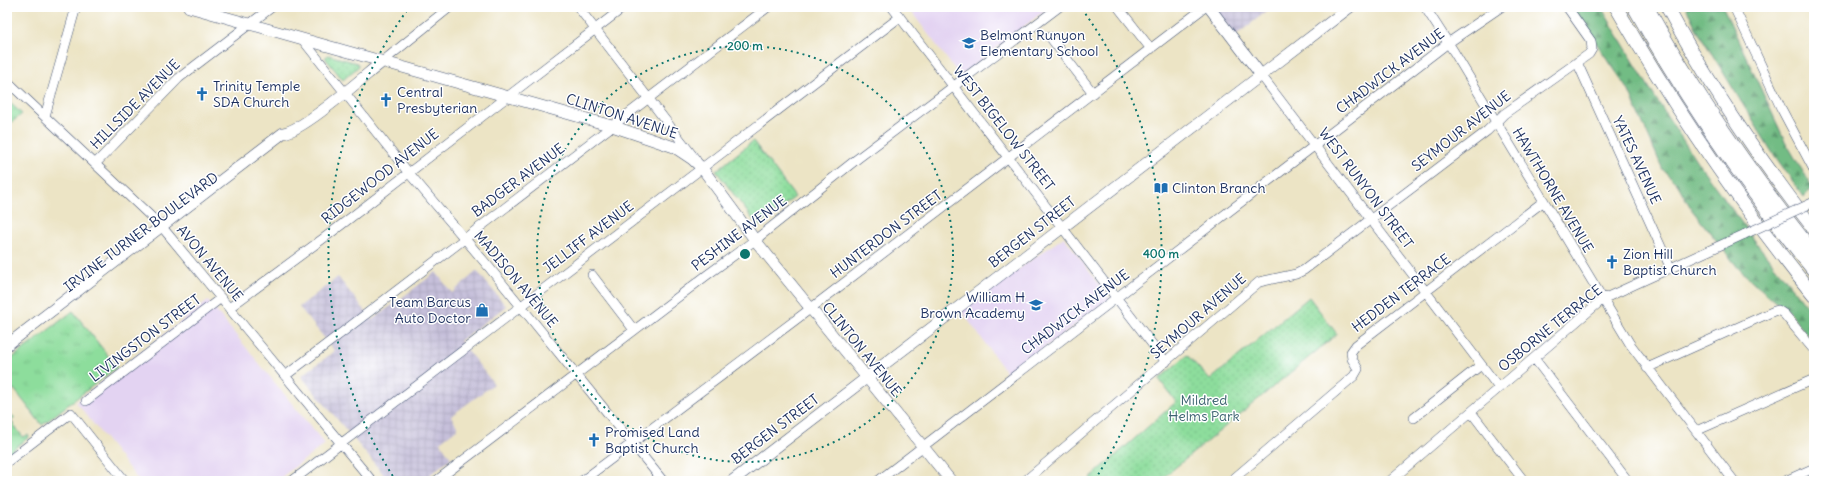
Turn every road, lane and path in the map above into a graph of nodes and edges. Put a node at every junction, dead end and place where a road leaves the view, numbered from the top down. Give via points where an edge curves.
1 (76, 7) edge
2 (189, 7) edge
3 (272, 7) edge
4 (450, 7) edge
5 (578, 7) edge
6 (624, 7) edge
7 (768, 7) edge
8 (892, 7) edge
9 (1059, 7) edge
10 (1118, 7) edge
11 (1205, 7) edge
12 (1209, 7) edge
13 (1350, 7) edge
14 (1425, 7) edge
15 (1501, 7) edge
16 (1567, 7) edge
17 (1616, 7) edge
18 (1634, 7) edge
19 (1647, 7) edge
20 (1667, 7) edge
21 (1734, 7) edge
22 (900, 17) junction
23 (250, 24) junction
24 (595, 30) junction
25 (1050, 37) dead end
26 (302, 39) junction
27 (1448, 44) junction
28 (1151, 49) junction
29 (382, 62) junction
30 (1575, 64) junction
31 (1261, 76) junction
32 (7, 81) edge
33 (955, 87) junction
34 (344, 92) junction
35 (1093, 93) junction
36 (507, 97) junction
37 (648, 98) junction
38 (45, 116) junction
39 (1496, 122) junction
40 (612, 126) junction
41 (1315, 146) junction
42 (1009, 157) junction
43 (95, 164) junction
44 (702, 168) junction
45 (1814, 170) edge
46 (408, 172) junction
47 (1544, 201) junction
48 (1814, 202) edge
49 (1370, 220) junction
50 (1063, 227) junction
51 (164, 229) junction
52 (1814, 229) edge
53 (464, 239) junction
54 (755, 240) junction
55 (1814, 253) edge
56 (1668, 270) junction
57 (1814, 271) edge
58 (592, 275) dead end
59 (1426, 292) junction
60 (1814, 296) edge
61 (221, 298) junction
62 (1117, 298) junction
63 (1603, 299) junction
64 (520, 306) junction
65 (229, 308) junction
66 (810, 309) junction
67 (634, 330) junction
68 (7, 345) edge
69 (1814, 350) edge
70 (7, 354) edge
71 (1534, 358) junction
72 (1166, 362) junction
73 (1481, 365) junction
74 (1647, 368) junction
75 (576, 374) junction
76 (285, 376) junction
77 (866, 378) junction
78 (1814, 379) edge
79 (1499, 388) junction
80 (86, 401) dead end
81 (1471, 412) junction
82 (1414, 418) dead end
83 (1696, 432) junction
84 (632, 443) junction
85 (341, 444) junction
86 (922, 446) junction
87 (7, 462) edge
88 (1814, 468) edge
89 (126, 481) edge
90 (292, 481) edge
91 (372, 481) edge
92 (436, 481) edge
93 (582, 481) edge
94 (663, 481) edge
95 (732, 481) edge
96 (878, 481) edge
97 (951, 481) edge
98 (1025, 481) edge
99 (1231, 481) edge
100 (1390, 481) edge
101 (1524, 481) edge
102 (1628, 481) edge
103 (1734, 481) edge
104 (1785, 481) edge

1 - 38 street
2 - 23 main road, CLINTON AVENUE
3 - 23 street, HILLSIDE AVENUE
4 - 29 street, IRVINE TURNER BOULEVARD
5 - 24 street
6 - 24 street, RIDGEWOOD AVENUE
7 - 37 street, BADGER AVENUE
8 - 22 street, WEST BIGELOW STREET
9 - 33 street, PESHINE AVENUE
10 - 28 street
11 - 28 street, HUNTERDON STREET
12 - 31 main road, WEST RUNYON STREET
13 - 31 main road, BERGEN STREET
14 - 27 street, HAWTHORNE AVENUE
15 - 27 street, CHADWICK AVENUE
16 - 30 street, SEYMOUR AVENUE via 1591,41 1592,49
17 - 60 highway via 1698,140 1752,217
18 - 57 highway via 1718,142 1778,226
19 - 55 highway via 1729,139
20 - 52 highway via 1726,107
21 - 45 street via 1781,108
22 - 33 street, WEST BIGELOW STREET
22 - 44 street, JELLIFF AVENUE
23 - 26 main road, CLINTON AVENUE
23 - 43 street, HILLSIDE AVENUE via 179,78
24 - 36 street, RIDGEWOOD AVENUE
24 - 37 street
25 - 35 street
26 - 29 main road, CLINTON AVENUE
26 - 34 street, MADISON AVENUE
27 - 39 street, HAWTHORNE AVENUE
27 - 41 street, CHADWICK AVENUE
28 - 35 street, HUNTERDON STREET
29 - 34 main road, IRVINE TURNER BOULEVARD
29 - 36 main road, CLINTON AVENUE
30 - 39 street, SEYMOUR AVENUE
30 - 56 street, YATES AVENUE
31 - 41 street, WEST RUNYON STREET
31 - 50 main road, BERGEN STREET
32 - 38 street, AVON AVENUE
33 - 42 street, WEST BIGELOW STREET
33 - 54 street, PESHINE AVENUE via 857,159
34 - 46 street, MADISON AVENUE
34 - 51 main road, IRVINE TURNER BOULEVARD via 290,132 288,138
35 - 42 street, HUNTERDON STREET
36 - 40 main road, CLINTON AVENUE
36 - 46 street, RIDGEWOOD AVENUE
37 - 40 street, BADGER AVENUE
37 - 44 street
38 - 43 street, AVON AVENUE
39 - 47 street, HAWTHORNE AVENUE
39 - 49 street, SEYMOUR AVENUE
40 - 44 main road, CLINTON AVENUE via 674,146
40 - 53 street, BADGER AVENUE
41 - 49 street, WEST RUNYON STREET
41 - 62 street, CHADWICK AVENUE
42 - 50 street, WEST BIGELOW STREET
42 - 66 street, HUNTERDON STREET
43 - 51 street, AVON AVENUE
44 - 54 main road, CLINTON AVENUE
44 - 64 street, JELLIFF AVENUE
46 - 53 street, MADISON AVENUE
46 - 65 street, RIDGEWOOD AVENUE
47 - 59 street, HEDDEN TERRACE
47 - 63 street, HAWTHORNE AVENUE
48 - 56 street, OSBORNE TERRACE, bridge
49 - 59 street, WEST RUNYON STREET
49 - 72 street, SEYMOUR AVENUE via 1304,270 1259,282
50 - 62 street, WEST BIGELOW STREET
50 - 77 main road, BERGEN STREET
51 - 61 street, AVON AVENUE
51 - 68 main road, IRVINE TURNER BOULEVARD
51 - 70 main road, IRVINE TURNER BOULEVARD
53 - 64 street, MADISON AVENUE
53 - 76 street, BADGER AVENUE
54 - 66 main road, CLINTON AVENUE
54 - 67 street, PESHINE AVENUE
56 - 63 street, OSBORNE TERRACE
58 - 67 street
59 - 73 street, WEST RUNYON STREET
59 - 99 street, HEDDEN TERRACE via 1352,348 1351,356 1358,369 1354,376
61 - 65 street, AVON AVENUE
61 - 80 street, LIVINGSTON STREET
62 - 72 street, WEST BIGELOW STREET
62 - 86 street, CHADWICK AVENUE
63 - 71 street, OSBORNE TERRACE
63 - 74 street, HAWTHORNE AVENUE
64 - 75 street, MADISON AVENUE
64 - 85 street, JELLIFF AVENUE
65 - 76 street, AVON AVENUE
66 - 77 main road, CLINTON AVENUE
66 - 84 street, HUNTERDON STREET
67 - 75 street, PESHINE AVENUE
69 - 74 street via 1778,310
71 - 79 street, OSBORNE TERRACE
71 - 102 street
72 - 98 street, SEYMOUR AVENUE
73 - 79 street, WEST RUNYON STREET
73 - 82 street
74 - 83 street, HAWTHORNE AVENUE
75 - 84 street, MADISON AVENUE
75 - 92 street, PESHINE AVENUE
76 - 85 street, AVON AVENUE
77 - 86 main road, CLINTON AVENUE
77 - 95 main road, BERGEN STREET
78 - 83 street
79 - 81 street, OSBORNE TERRACE
81 - 100 street, OSBORNE TERRACE
81 - 101 street
83 - 103 street, HAWTHORNE AVENUE
84 - 93 street, HUNTERDON STREET
84 - 94 street, MADISON AVENUE
85 - 90 street, JELLIFF AVENUE
85 - 91 street, AVON AVENUE
86 - 96 street, CHADWICK AVENUE
86 - 97 main road, CLINTON AVENUE
87 - 89 street via 71,413
88 - 104 street

